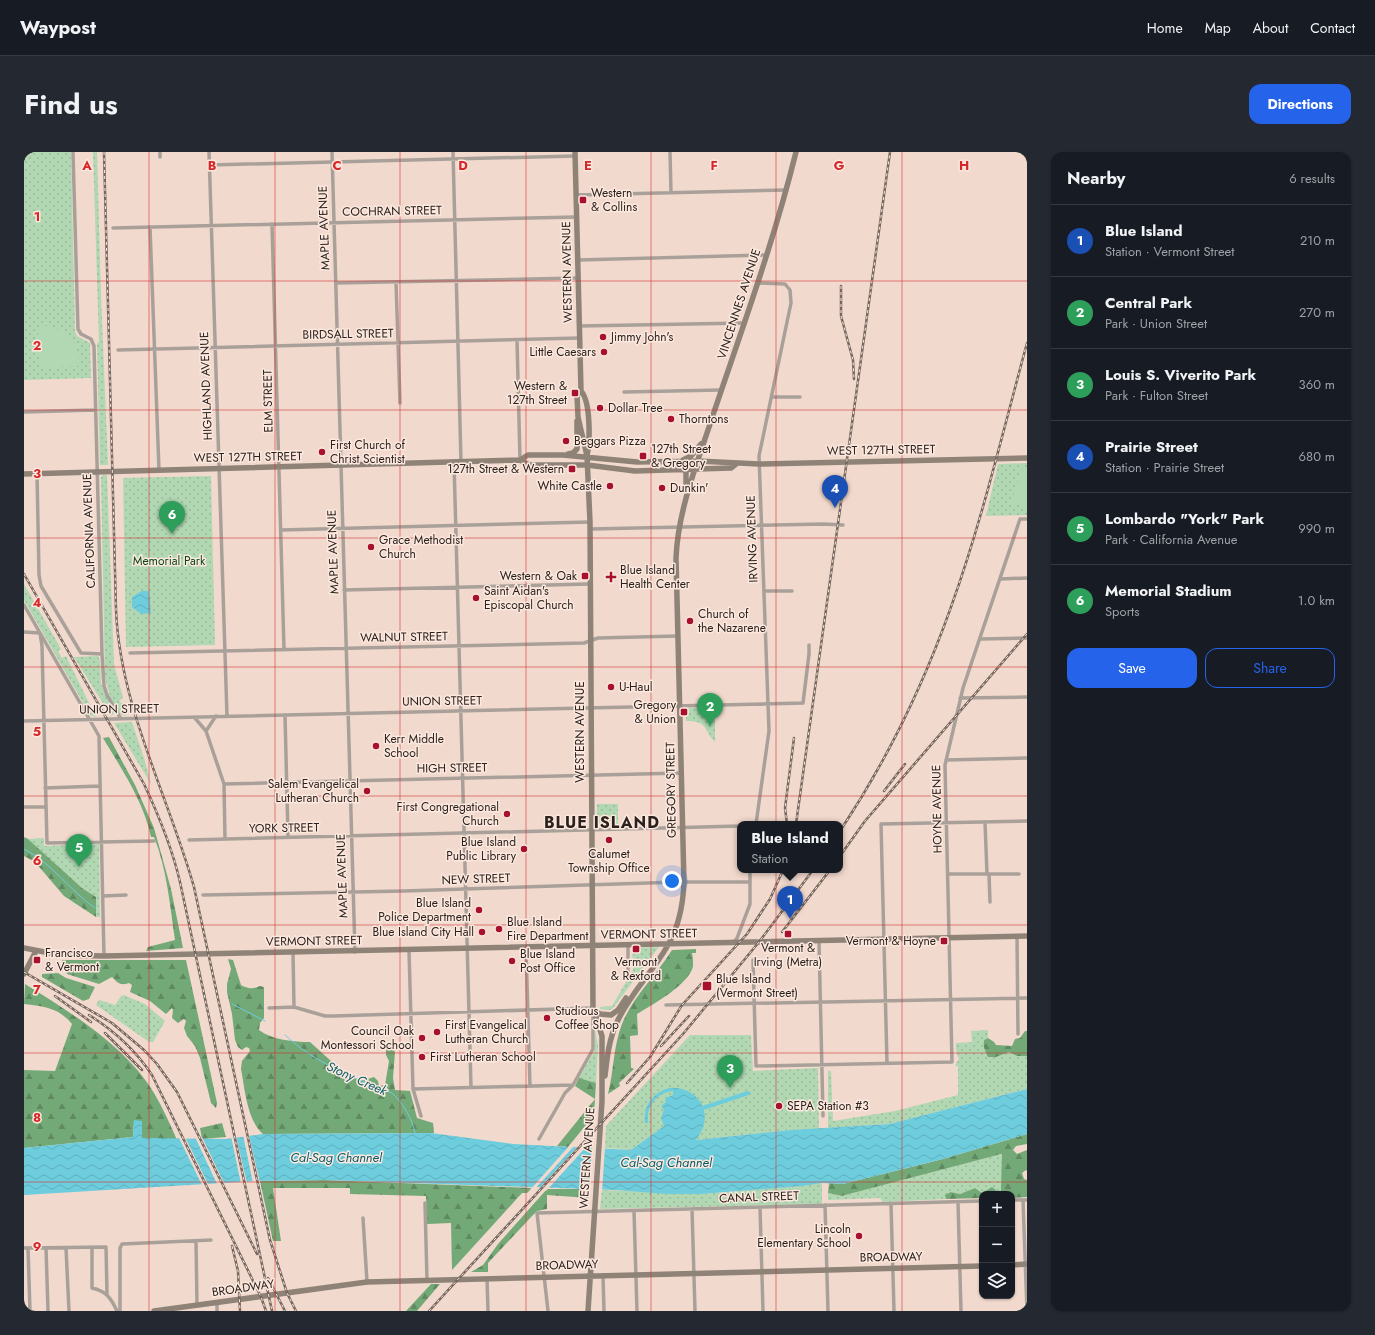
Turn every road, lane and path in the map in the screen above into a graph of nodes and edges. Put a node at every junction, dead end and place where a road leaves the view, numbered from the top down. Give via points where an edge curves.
1 (73, 152) edge
2 (160, 152) edge
3 (210, 152) edge
4 (332, 152) edge
5 (453, 152) edge
6 (670, 152) edge
7 (796, 152) edge
8 (575, 154) edge
9 (160, 157) dead end
10 (454, 159) junction
11 (332, 162) junction
12 (210, 165) junction
13 (787, 190) junction
14 (671, 193) junction
15 (576, 195) junction
16 (576, 217) junction
17 (455, 220) junction
18 (334, 223) junction
19 (272, 224) junction
20 (212, 226) junction
21 (150, 227) junction
22 (113, 228) dead end
23 (767, 255) junction
24 (578, 260) junction
25 (578, 278) junction
26 (457, 281) junction
27 (396, 282) junction
28 (758, 283) junction
29 (336, 284) junction
30 (745, 323) junction
31 (579, 326) junction
32 (580, 338) junction
33 (516, 340) junction
34 (458, 341) junction
35 (398, 343) junction
36 (337, 344) junction
37 (276, 346) junction
38 (215, 347) junction
39 (155, 349) junction
40 (118, 350) dead end
41 (721, 390) junction
42 (581, 391) junction
43 (624, 392) dead end
44 (773, 397) junction
45 (800, 397) dead end
46 (400, 403) dead end
47 (95, 410) junction
48 (24, 412) edge
49 (578, 417) junction
50 (705, 439) junction
51 (563, 455) junction
52 (587, 456) junction
53 (1027, 458) edge
54 (520, 460) junction
55 (680, 461) junction
56 (698, 461) junction
57 (454, 462) junction
58 (461, 462) junction
59 (736, 464) junction
60 (759, 464) junction
61 (587, 465) junction
62 (340, 466) junction
63 (279, 468) junction
64 (695, 468) junction
65 (218, 469) junction
66 (685, 469) junction
67 (159, 470) junction
68 (97, 472) junction
69 (36, 473) junction
70 (24, 474) edge
71 (686, 500) junction
72 (1027, 519) edge
73 (590, 522) junction
74 (761, 525) junction
75 (843, 525) dead end
76 (456, 526) junction
77 (679, 527) junction
78 (342, 528) junction
79 (590, 529) junction
80 (281, 530) junction
81 (1027, 578) edge
82 (1000, 579) junction
83 (590, 584) junction
84 (457, 587) junction
85 (344, 590) junction
86 (764, 591) junction
87 (792, 591) dead end
88 (24, 605) edge
89 (24, 632) edge
90 (40, 633) junction
91 (678, 636) junction
92 (1027, 638) edge
93 (980, 639) junction
94 (590, 640) junction
95 (459, 645) junction
96 (809, 645) dead end
97 (346, 648) junction
98 (284, 649) junction
99 (224, 651) junction
100 (130, 653) dead end
101 (102, 654) junction
102 (1027, 697) edge
103 (960, 698) junction
104 (768, 703) junction
105 (680, 705) junction
106 (591, 707) junction
107 (461, 710) junction
108 (347, 713) junction
109 (286, 715) junction
110 (216, 716) junction
111 (227, 716) junction
112 (194, 717) junction
113 (121, 719) junction
114 (89, 720) junction
115 (24, 721) edge
116 (44, 721) junction
117 (206, 731) junction
118 (1027, 758) edge
119 (946, 760) junction
120 (681, 773) junction
121 (591, 775) junction
122 (462, 778) junction
123 (350, 780) junction
124 (287, 782) junction
125 (224, 784) junction
126 (100, 786) junction
127 (45, 788) junction
128 (24, 807) edge
129 (45, 807) junction
130 (756, 821) edge
131 (1027, 821) edge
132 (986, 822) junction
133 (946, 823) junction
134 (737, 826) edge
135 (682, 828) junction
136 (591, 830) junction
137 (464, 833) junction
138 (351, 836) junction
139 (288, 838) junction
140 (225, 839) junction
141 (189, 840) dead end
142 (154, 841) dead end
143 (102, 842) junction
144 (750, 873) edge
145 (948, 874) junction
146 (988, 874) junction
147 (1019, 874) dead end
148 (750, 882) junction
149 (684, 883) junction
150 (591, 885) junction
151 (465, 889) junction
152 (353, 892) junction
153 (126, 895) dead end
154 (203, 895) dead end
155 (103, 896) junction
156 (990, 902) dead end
157 (1017, 936) junction
158 (1027, 936) edge
159 (949, 938) junction
160 (883, 939) junction
161 (819, 941) junction
162 (733, 943) junction
163 (628, 945) junction
164 (591, 946) junction
165 (24, 948) edge
166 (526, 948) junction
167 (467, 949) junction
168 (409, 950) junction
169 (36, 951) junction
170 (355, 952) junction
171 (293, 953) junction
172 (104, 956) junction
173 (753, 960) dead end
174 (24, 974) edge
175 (628, 976) dead end
176 (645, 977) junction
177 (1017, 998) junction
178 (1027, 998) edge
179 (951, 1000) junction
180 (820, 1002) junction
181 (885, 1002) junction
182 (754, 1004) junction
183 (666, 1005) dead end
184 (294, 1007) junction
185 (269, 1008) dead end
186 (593, 1008) junction
187 (528, 1010) junction
188 (469, 1012) junction
189 (411, 1014) junction
190 (1018, 1034) dead end
191 (887, 1063) junction
192 (822, 1065) junction
193 (603, 1083) junction
194 (573, 1084) junction
195 (530, 1086) junction
196 (470, 1087) junction
197 (413, 1089) junction
198 (602, 1102) joint
199 (421, 1116) dead end
200 (823, 1116) dead end
201 (539, 1139) dead end
202 (1025, 1200) edge
203 (979, 1201) edge
204 (958, 1202) junction
205 (425, 1203) dead end
206 (891, 1204) junction
207 (825, 1205) junction
208 (760, 1207) junction
209 (692, 1209) junction
210 (634, 1211) junction
211 (363, 1218) dead end
212 (211, 1240) dead end
213 (196, 1241) junction
214 (92, 1247) junction
215 (26, 1248) edge
216 (46, 1248) junction
217 (66, 1248) junction
218 (1026, 1264) edge
219 (1015, 1265) edge
220 (959, 1266) junction
221 (979, 1266) edge
222 (893, 1267) junction
223 (827, 1269) junction
224 (762, 1271) junction
225 (636, 1273) junction
226 (694, 1273) junction
227 (603, 1274) junction
228 (544, 1276) junction
229 (488, 1279) junction
230 (427, 1280) junction
231 (366, 1282) junction
232 (107, 1294) junction
233 (217, 1303) junction
234 (197, 1306) junction
235 (30, 1311) edge
236 (48, 1311) edge
237 (69, 1311) edge
238 (118, 1311) edge
239 (154, 1311) edge
240 (217, 1311) edge
241 (488, 1311) edge
242 (548, 1311) edge
243 (588, 1311) edge
244 (604, 1311) edge
245 (637, 1311) edge
246 (695, 1311) edge
247 (763, 1311) edge
248 (828, 1311) edge
249 (894, 1311) edge
250 (961, 1311) edge
251 (1027, 1311) edge

1 - 47 street, CALIFORNIA AVENUE via 78,326 81,334 91,339 94,346
2 - 9 street
3 - 12 street, HIGHLAND AVENUE
4 - 11 street, MAPLE AVENUE
5 - 10 street
6 - 14 street
7 - 13 main road, VINCENNES AVENUE
8 - 10 street
8 - 15 main road, WESTERN AVENUE
10 - 11 street
10 - 17 street
11 - 12 street
11 - 18 street, MAPLE AVENUE
12 - 20 street, HIGHLAND AVENUE
13 - 14 street
13 - 23 main road, VINCENNES AVENUE
14 - 15 street
15 - 16 main road, WESTERN AVENUE
16 - 17 street, COCHRAN STREET
16 - 24 main road, WESTERN AVENUE
17 - 18 street, COCHRAN STREET
17 - 26 street
18 - 19 street, COCHRAN STREET
18 - 29 street, MAPLE AVENUE
19 - 20 street, COCHRAN STREET
19 - 37 street, ELM STREET
20 - 21 street, COCHRAN STREET
20 - 38 street, HIGHLAND AVENUE
21 - 22 street, COCHRAN STREET
21 - 39 street
23 - 24 street
23 - 28 main road, VINCENNES AVENUE
24 - 25 main road, WESTERN AVENUE
25 - 26 street
25 - 31 main road, WESTERN AVENUE
26 - 27 street
26 - 34 street
27 - 29 street
27 - 35 street
28 - 30 main road, VINCENNES AVENUE
28 - 44 street, IRVING AVENUE via 785,284 791,294 790,315
29 - 36 street, MAPLE AVENUE
30 - 31 street
30 - 41 main road, VINCENNES AVENUE
31 - 32 main road, WESTERN AVENUE
32 - 33 street, BIRDSALL STREET
32 - 42 main road, WESTERN AVENUE
33 - 34 street, BIRDSALL STREET
33 - 54 street
34 - 35 street, BIRDSALL STREET
34 - 58 street
35 - 36 street, BIRDSALL STREET
35 - 46 street
36 - 37 street, BIRDSALL STREET
36 - 62 street, MAPLE AVENUE
37 - 38 street, BIRDSALL STREET
37 - 63 street, ELM STREET
38 - 39 street, BIRDSALL STREET
38 - 65 street, HIGHLAND AVENUE
39 - 40 street, BIRDSALL STREET
39 - 67 street
41 - 43 street
41 - 50 main road, VINCENNES AVENUE
42 - 49 main road, WESTERN AVENUE via 577,395
42 - 52 main road, WESTERN AVENUE via 585,395 590,444
44 - 45 street
44 - 60 street, IRVING AVENUE
47 - 48 street
47 - 68 street, CALIFORNIA AVENUE
49 - 51 main road via 577,449 573,453
49 - 52 main road, WESTERN AVENUE
50 - 55 main road via 690,456
50 - 56 main road, VINCENNES AVENUE
51 - 52 main road, WEST 127TH STREET
51 - 54 main road, WEST 127TH STREET via 528,455
52 - 55 main road, WEST 127TH STREET via 637,462
52 - 61 main road, WESTERN AVENUE
53 - 60 main road, WEST 127TH STREET
54 - 58 main road, WEST 127TH STREET
54 - 61 main road, WEST 127TH STREET via 529,465
55 - 56 main road, WEST 127TH STREET
55 - 66 main road
56 - 59 main road, WEST 127TH STREET
56 - 64 main road, GREGORY STREET
57 - 58 main road, WEST 127TH STREET
57 - 62 main road, WEST 127TH STREET
57 - 76 street
59 - 60 main road, WEST 127TH STREET
59 - 64 main road, WEST 127TH STREET via 731,468
60 - 74 street, IRVING AVENUE
61 - 66 main road, WEST 127TH STREET via 635,471
61 - 73 main road, WESTERN AVENUE
62 - 63 main road, WEST 127TH STREET
62 - 78 street, MAPLE AVENUE
63 - 65 main road, WEST 127TH STREET
63 - 80 street, ELM STREET
64 - 66 main road, WEST 127TH STREET
64 - 71 main road, GREGORY STREET
65 - 67 main road, WEST 127TH STREET
65 - 99 street, HIGHLAND AVENUE
66 - 71 main road
67 - 68 main road, WEST 127TH STREET
68 - 69 main road, WEST 127TH STREET
68 - 101 street, CALIFORNIA AVENUE
69 - 70 main road, WEST 127TH STREET
69 - 101 street via 40,582 81,653
71 - 77 main road, GREGORY STREET
72 - 82 street, HOYNE AVENUE via 1020,519
73 - 76 street
73 - 79 main road, WESTERN AVENUE
74 - 75 street
74 - 77 street
74 - 86 street, IRVING AVENUE
76 - 78 street
76 - 84 street
77 - 79 street
77 - 91 main road, GREGORY STREET via 676,558
78 - 80 street
78 - 85 street, MAPLE AVENUE
79 - 83 main road, WESTERN AVENUE
80 - 98 street, ELM STREET
81 - 82 street
82 - 93 street, HOYNE AVENUE
83 - 84 street
83 - 94 main road, WESTERN AVENUE
84 - 85 street
84 - 95 street
85 - 97 street, MAPLE AVENUE
86 - 87 street
86 - 104 street, IRVING AVENUE
88 - 90 street
89 - 90 street
90 - 114 street
90 - 116 street
91 - 94 street, WALNUT STREET
91 - 105 main road, GREGORY STREET
92 - 93 street
93 - 103 street, HOYNE AVENUE
94 - 95 street, WALNUT STREET via 584,643
94 - 106 main road, WESTERN AVENUE
95 - 97 street, WALNUT STREET
95 - 107 street
96 - 104 street, UNION STREET via 803,703
97 - 98 street, WALNUT STREET
97 - 108 street, MAPLE AVENUE
98 - 99 street, WALNUT STREET
99 - 100 street, WALNUT STREET
99 - 111 street, HIGHLAND AVENUE
101 - 113 street, CALIFORNIA AVENUE via 104,686
102 - 103 street
103 - 119 street, HOYNE AVENUE
104 - 105 street, UNION STREET
104 - 130 street, IRVING AVENUE via 768,740
105 - 106 street, UNION STREET
105 - 120 main road, GREGORY STREET
106 - 107 street, UNION STREET
106 - 121 main road, WESTERN AVENUE
107 - 108 street, UNION STREET
107 - 122 street
108 - 109 street, UNION STREET
108 - 123 street, MAPLE AVENUE
109 - 111 street, UNION STREET
109 - 124 street
110 - 111 street, UNION STREET
110 - 112 street, UNION STREET
110 - 117 street
112 - 113 street, UNION STREET
112 - 117 street
113 - 114 street, UNION STREET
114 - 116 street, UNION STREET
114 - 126 street via 99,736
115 - 116 street, UNION STREET
116 - 127 street
117 - 125 street
118 - 119 street
119 - 133 street, HOYNE AVENUE
120 - 121 street, HIGH STREET
120 - 135 main road, GREGORY STREET
121 - 122 street, HIGH STREET
121 - 136 main road, WESTERN AVENUE
122 - 123 street, HIGH STREET
122 - 137 street
123 - 124 street, HIGH STREET
123 - 138 street, MAPLE AVENUE
124 - 125 street, HIGH STREET
124 - 139 street
125 - 140 street
126 - 127 street
126 - 143 street
127 - 129 street
128 - 129 street
129 - 143 street via 47,843
131 - 132 street
132 - 133 street
132 - 146 street
133 - 145 street, HOYNE AVENUE
133 - 160 street via 881,824
134 - 135 street, YORK STREET
135 - 136 street, YORK STREET
135 - 149 main road, GREGORY STREET
136 - 137 street, YORK STREET
136 - 150 main road, WESTERN AVENUE
137 - 138 street, YORK STREET
137 - 151 street
138 - 139 street, YORK STREET
138 - 152 street, MAPLE AVENUE
139 - 140 street, YORK STREET
140 - 141 street, YORK STREET
142 - 143 street
143 - 155 street
144 - 148 street
145 - 146 street
145 - 159 street, HOYNE AVENUE
146 - 147 street
146 - 156 street
148 - 149 street, NEW STREET
148 - 162 street via 748,911
149 - 150 street, NEW STREET
149 - 176 main road, GREGORY STREET via 682,907 672,937
150 - 151 street, NEW STREET
150 - 164 main road, WESTERN AVENUE
151 - 152 street, NEW STREET
151 - 167 street
152 - 154 street, NEW STREET
152 - 170 street, MAPLE AVENUE
153 - 155 street
155 - 172 street
157 - 158 main road, VERMONT STREET
157 - 159 main road, VERMONT STREET
157 - 177 street
159 - 160 main road, VERMONT STREET
159 - 179 street, HOYNE AVENUE
160 - 161 main road, VERMONT STREET
160 - 181 street
161 - 162 main road, VERMONT STREET
161 - 180 street
162 - 163 main road, VERMONT STREET
163 - 164 main road, VERMONT STREET
163 - 175 street
164 - 166 main road, VERMONT STREET
164 - 186 main road, WESTERN AVENUE
165 - 169 main road, VERMONT STREET
166 - 167 main road, VERMONT STREET
166 - 187 street
167 - 168 main road, VERMONT STREET
167 - 188 street
168 - 170 main road, VERMONT STREET
168 - 189 street
169 - 172 main road, VERMONT STREET via 70,956
169 - 174 main road
170 - 171 main road, VERMONT STREET
171 - 172 main road, VERMONT STREET
171 - 184 street
173 - 182 street
176 - 186 main road via 614,1014 605,1016
176 - 193 main road, GREGORY STREET via 631,996 614,1030
177 - 178 street
177 - 179 street
177 - 190 street
179 - 181 street
179 - 191 street, HOYNE AVENUE via 952,1062
180 - 181 street
180 - 182 street
180 - 192 street
181 - 191 street
182 - 183 street
182 - 192 street via 756,1066
184 - 185 street
184 - 189 street via 325,1016
186 - 187 street
186 - 193 main road, WESTERN AVENUE via 602,1036
186 - 194 street, WESTERN AVENUE via 593,1049
187 - 188 street
187 - 195 street
188 - 189 street
188 - 196 street
189 - 197 street
191 - 192 street
192 - 200 street
193 - 198 main road, GREGORY STREET
194 - 195 street
194 - 201 street
195 - 196 street
196 - 197 street
197 - 199 street
198 - 243 main road, WESTERN AVENUE
202 - 218 street
203 - 204 street, CANAL STREET
204 - 206 street, CANAL STREET
204 - 220 street
205 - 230 street
206 - 207 street, CANAL STREET
206 - 222 street
207 - 208 street, CANAL STREET
207 - 223 street
208 - 209 street, CANAL STREET
208 - 224 street
209 - 210 street, CANAL STREET
209 - 226 street
210 - 225 street
210 - 228 street, CANAL STREET via 537,1213
211 - 231 street
212 - 213 street
213 - 234 street
213 - 238 street via 122,1244
214 - 217 street
214 - 232 street via 92,1288
214 - 232 street via 106,1247
215 - 216 street
215 - 235 street
216 - 217 street
216 - 236 street
217 - 237 street
218 - 219 main road
218 - 251 street
220 - 221 main road, BROADWAY
220 - 222 main road, BROADWAY
220 - 250 street
222 - 223 main road, BROADWAY
222 - 249 street
223 - 224 main road, BROADWAY
223 - 248 street
224 - 226 main road, BROADWAY
224 - 247 street
225 - 226 main road, BROADWAY
225 - 227 main road, BROADWAY
225 - 245 street
226 - 246 street
227 - 228 main road, BROADWAY
227 - 244 street
228 - 229 main road, BROADWAY
228 - 242 street
229 - 230 main road, BROADWAY
229 - 241 street
230 - 231 main road, BROADWAY
231 - 233 main road, BROADWAY
232 - 238 street
233 - 234 main road, BROADWAY
233 - 240 street
234 - 239 main road, BROADWAY

